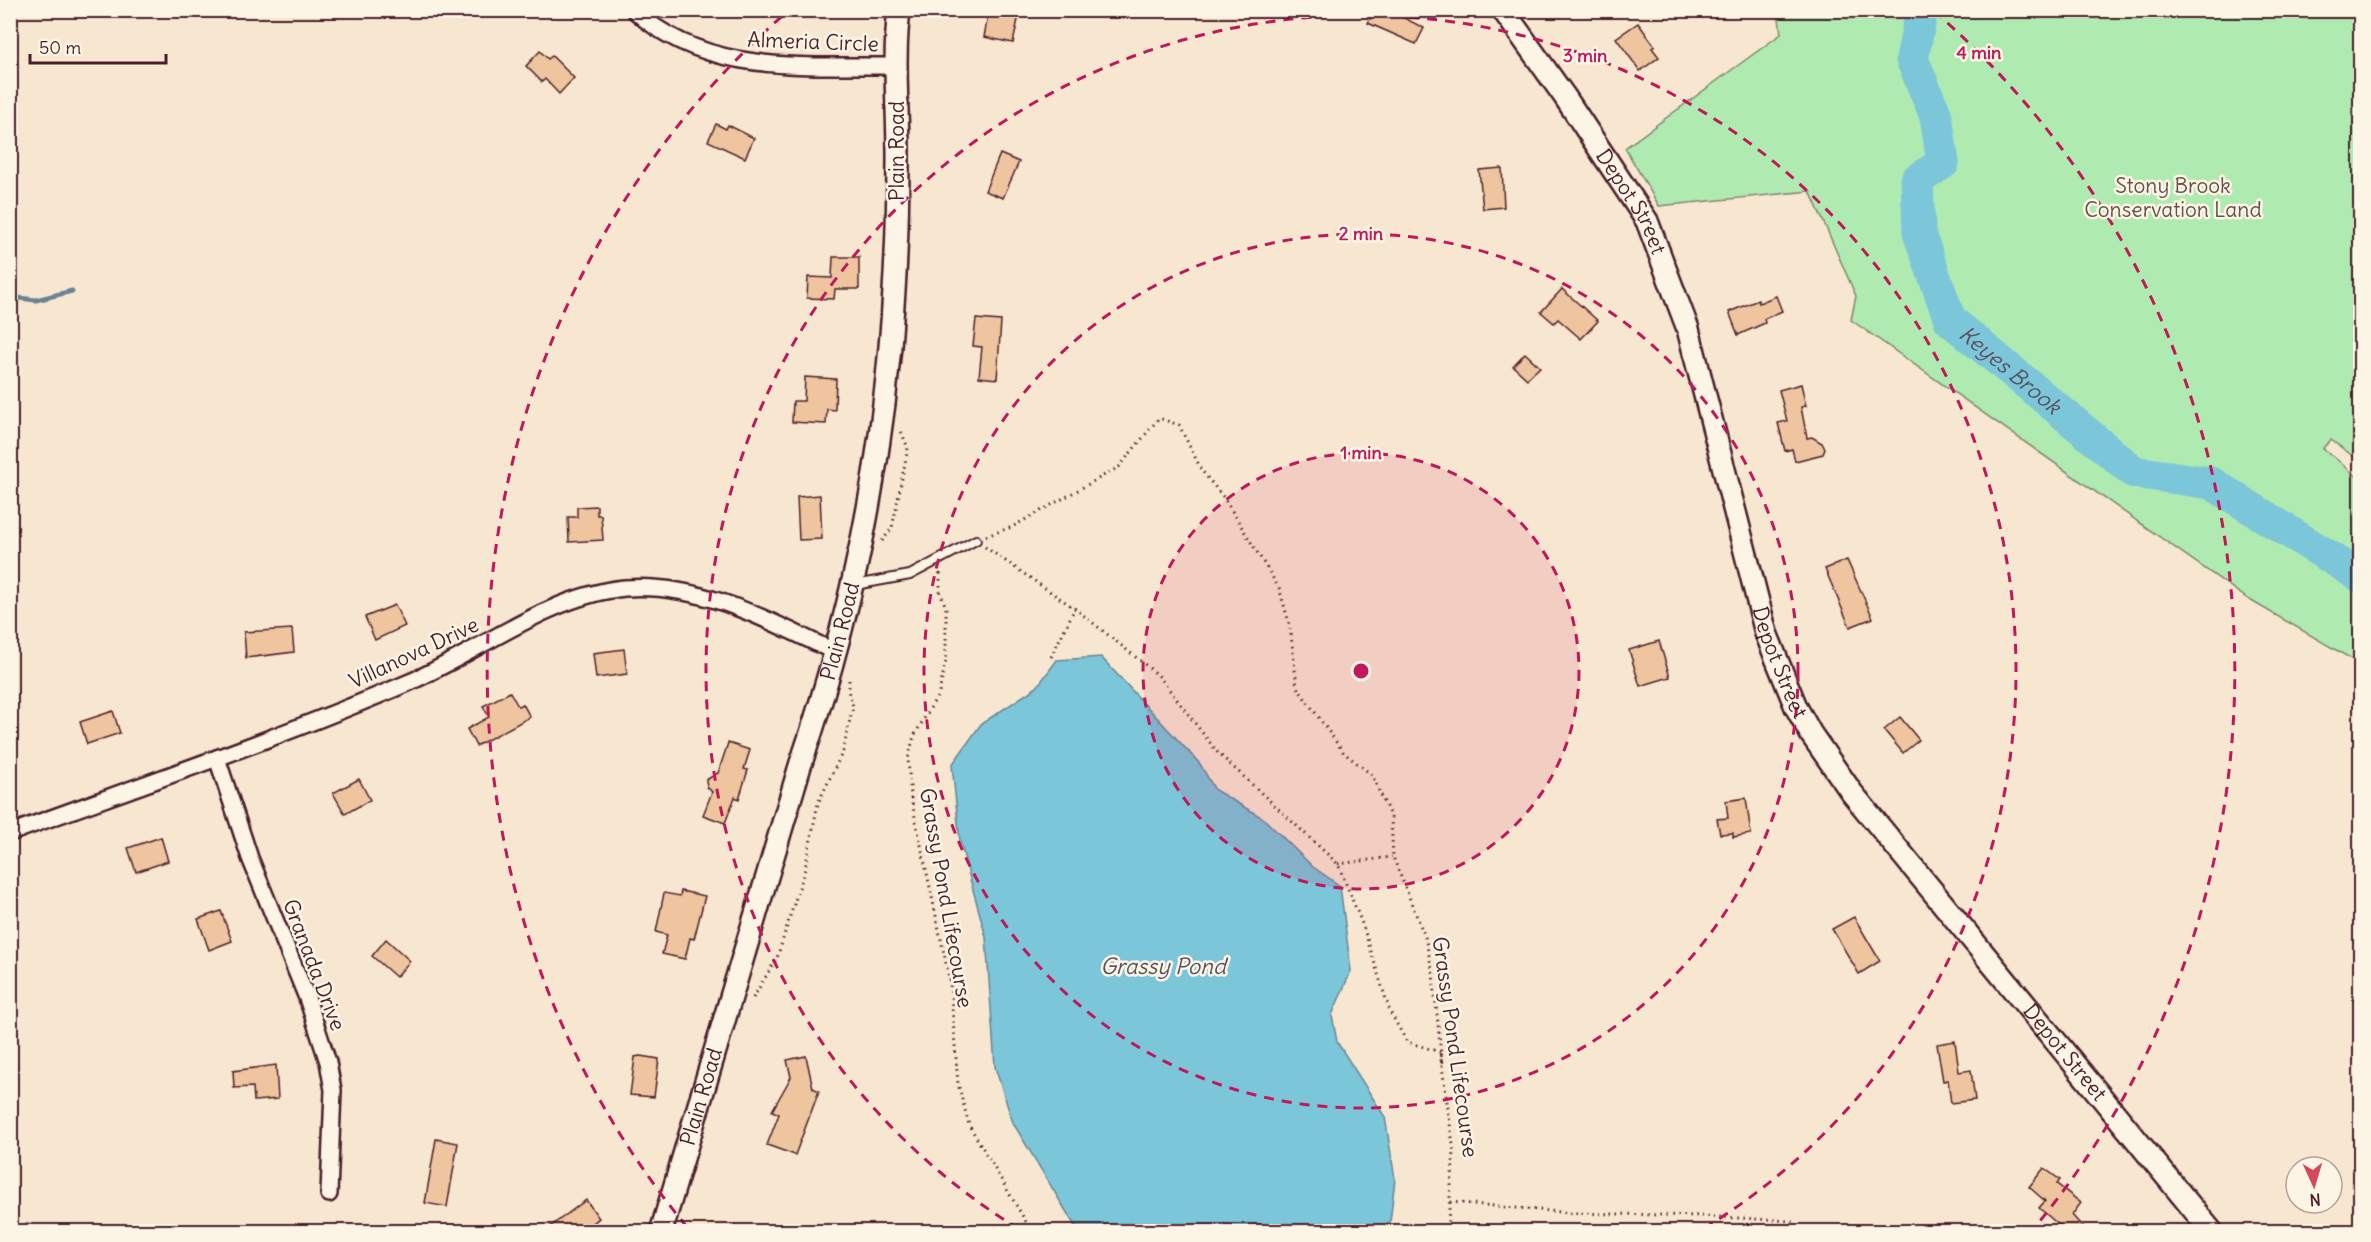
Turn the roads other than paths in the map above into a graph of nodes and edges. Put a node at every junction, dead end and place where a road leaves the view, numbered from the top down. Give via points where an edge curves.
1 (634, 10) edge
2 (899, 10) edge
3 (1503, 10) edge
4 (896, 66) junction
5 (976, 540) road end
6 (853, 585) junction
7 (835, 652) junction
8 (217, 758) junction
9 (10, 833) edge
10 (329, 1194) dead end
11 (661, 1232) edge
12 (2212, 1232) edge

1 - 4 street, Almeria Circle via 651,26 678,41 737,61
2 - 4 main road, Plain Road
3 - 12 main road, Depot Street via 1647,221 1688,329 1766,633 1784,681 1811,734 1871,817
4 - 6 main road, Plain Road via 897,221 886,401
5 - 6 lane via 910,575
6 - 7 main road, Plain Road
7 - 8 street, Villanova Drive via 711,598 655,589 599,592 543,612 412,681
7 - 11 main road, Plain Road
8 - 9 street, Villanova Drive
8 - 10 street, Granada Drive via 250,858 307,998 328,1062 333,1090

